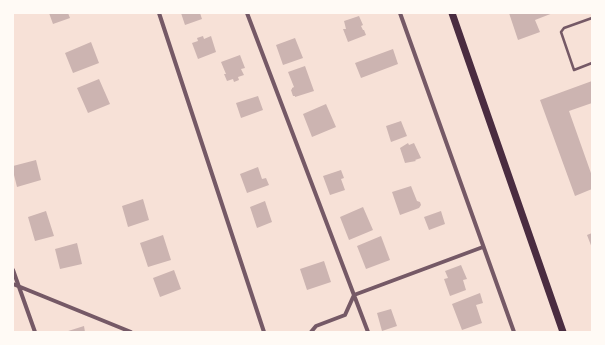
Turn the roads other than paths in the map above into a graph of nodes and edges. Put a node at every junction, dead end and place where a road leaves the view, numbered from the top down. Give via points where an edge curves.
1 (159, 13) edge
2 (247, 13) edge
3 (400, 13) edge
4 (452, 13) edge
5 (592, 18) edge
6 (592, 64) edge
7 (483, 247) junction
8 (13, 270) edge
9 (13, 284) edge
10 (18, 286) junction
11 (354, 295) junction
12 (35, 332) edge
13 (131, 332) edge
14 (264, 332) edge
15 (311, 332) edge
16 (368, 332) edge
17 (514, 332) edge
18 (563, 332) edge

1 - 14 street
2 - 11 street
3 - 7 street
4 - 18 main road
5 - 6 lane via 564,28 561,32 574,70
7 - 11 street
7 - 17 street
8 - 10 street
9 - 10 street
10 - 12 street
10 - 13 street
11 - 15 street via 345,315 316,326
11 - 16 street

